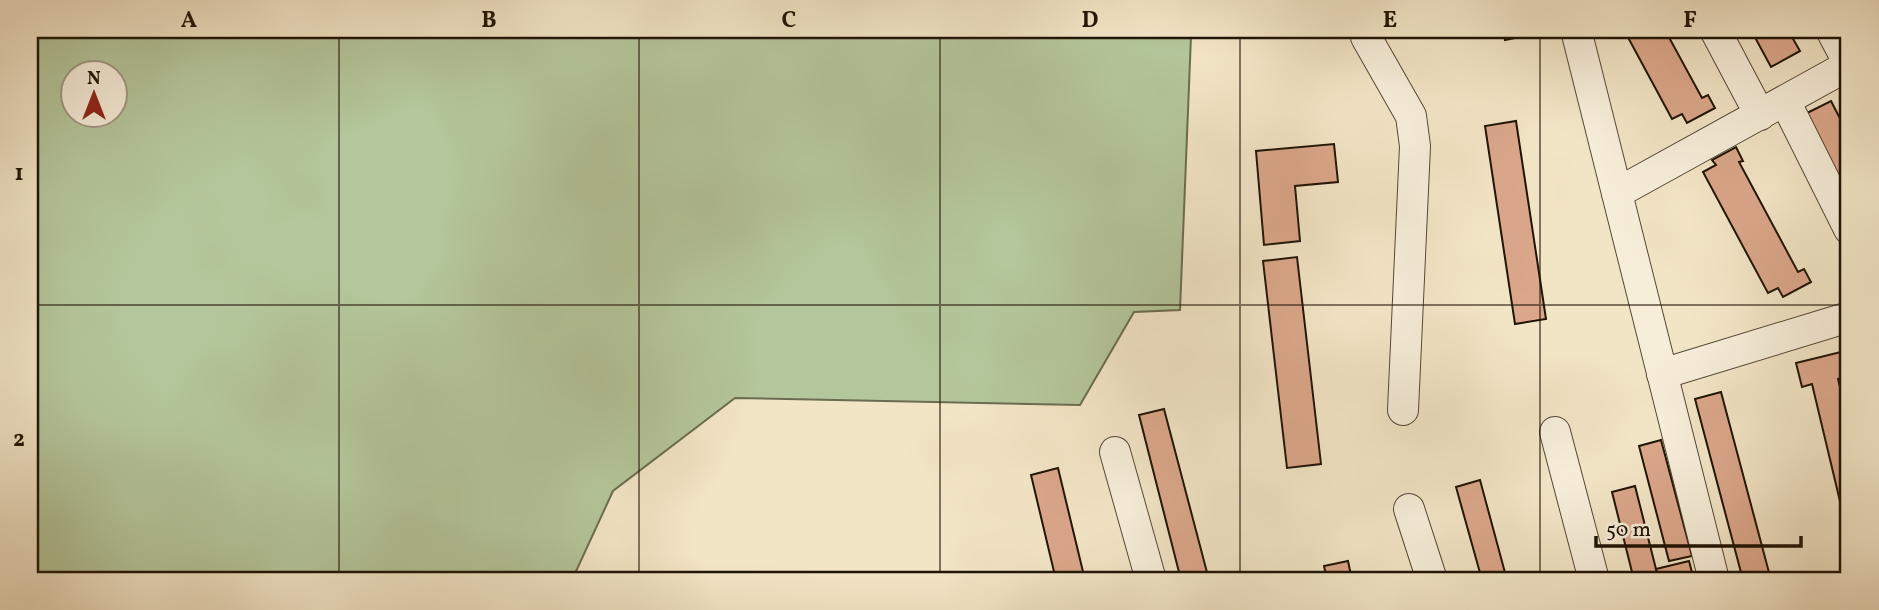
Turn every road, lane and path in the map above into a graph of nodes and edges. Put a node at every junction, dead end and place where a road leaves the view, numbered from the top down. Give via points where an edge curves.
1 (1367, 30) edge
2 (1576, 30) edge
3 (1715, 30) edge
4 (1831, 30) edge
5 (1849, 65) edge
6 (1773, 108) junction
7 (1617, 193) junction
8 (1849, 229) edge
9 (1849, 317) edge
10 (1662, 374) junction
11 (1403, 410) dead end
12 (1555, 432) dead end
13 (1115, 452) dead end
14 (1409, 509) dead end
15 (1151, 580) edge
16 (1432, 580) edge
17 (1594, 580) edge
18 (1714, 580) edge

1 - 11 street via 1366,37 1410,117 1415,146
2 - 7 street
3 - 6 street
4 - 5 street
5 - 6 street
6 - 7 street
6 - 8 street
7 - 10 street
9 - 10 street
10 - 18 street
12 - 17 street
13 - 15 street
14 - 16 street

